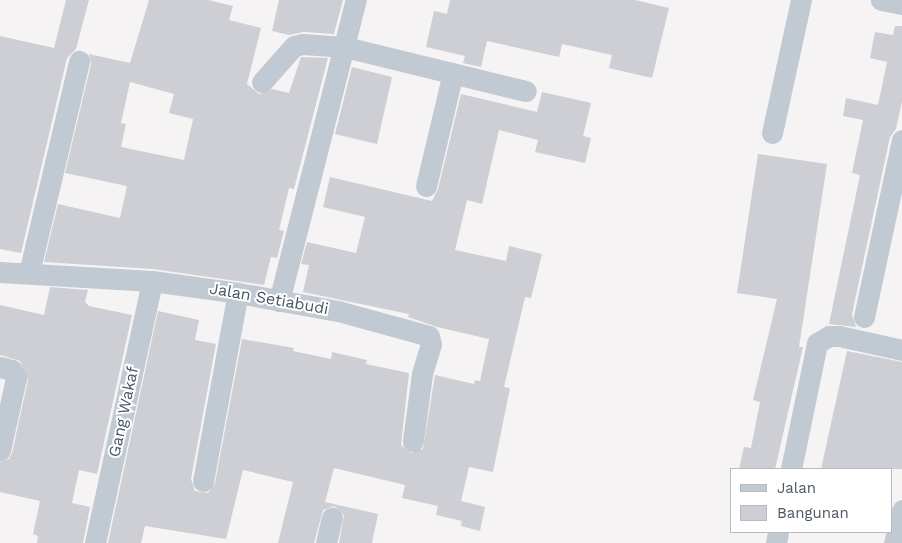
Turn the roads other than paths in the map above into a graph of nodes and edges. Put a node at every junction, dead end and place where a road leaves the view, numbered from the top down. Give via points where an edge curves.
1 (356, 0) edge
2 (801, 0) edge
3 (881, 0) edge
4 (902, 4) edge
5 (345, 47) junction
6 (79, 61) dead end
7 (453, 73) junction
8 (262, 82) dead end
9 (526, 90) dead end
10 (772, 133) dead end
11 (902, 140) edge
12 (426, 186) dead end
13 (0, 272) edge
14 (29, 273) junction
15 (152, 281) junction
16 (238, 293) junction
17 (279, 301) junction
18 (864, 317) dead end
19 (902, 350) edge
20 (0, 367) edge
21 (414, 441) dead end
22 (0, 450) edge
23 (791, 468) edge
24 (203, 481) dead end
25 (902, 510) edge
26 (332, 518) dead end
27 (95, 543) edge
28 (326, 543) edge
29 (894, 543) edge

1 - 5 street
2 - 10 street
3 - 4 street
5 - 7 street
5 - 8 street via 294,46
5 - 17 street
6 - 14 street
7 - 9 street
7 - 12 street
11 - 18 street
13 - 14 street, Jalan Setiabudi
14 - 15 street, Jalan Setiabudi
15 - 16 street, Jalan Setiabudi
15 - 27 street, Gang Wakaf
16 - 17 street, Jalan Setiabudi
16 - 24 street
17 - 21 street, Jalan Setiabudi via 338,311 429,336 431,344 422,374
19 - 23 street via 839,336 829,336 817,343
20 - 22 street via 12,370 16,378
25 - 29 street
26 - 28 street

